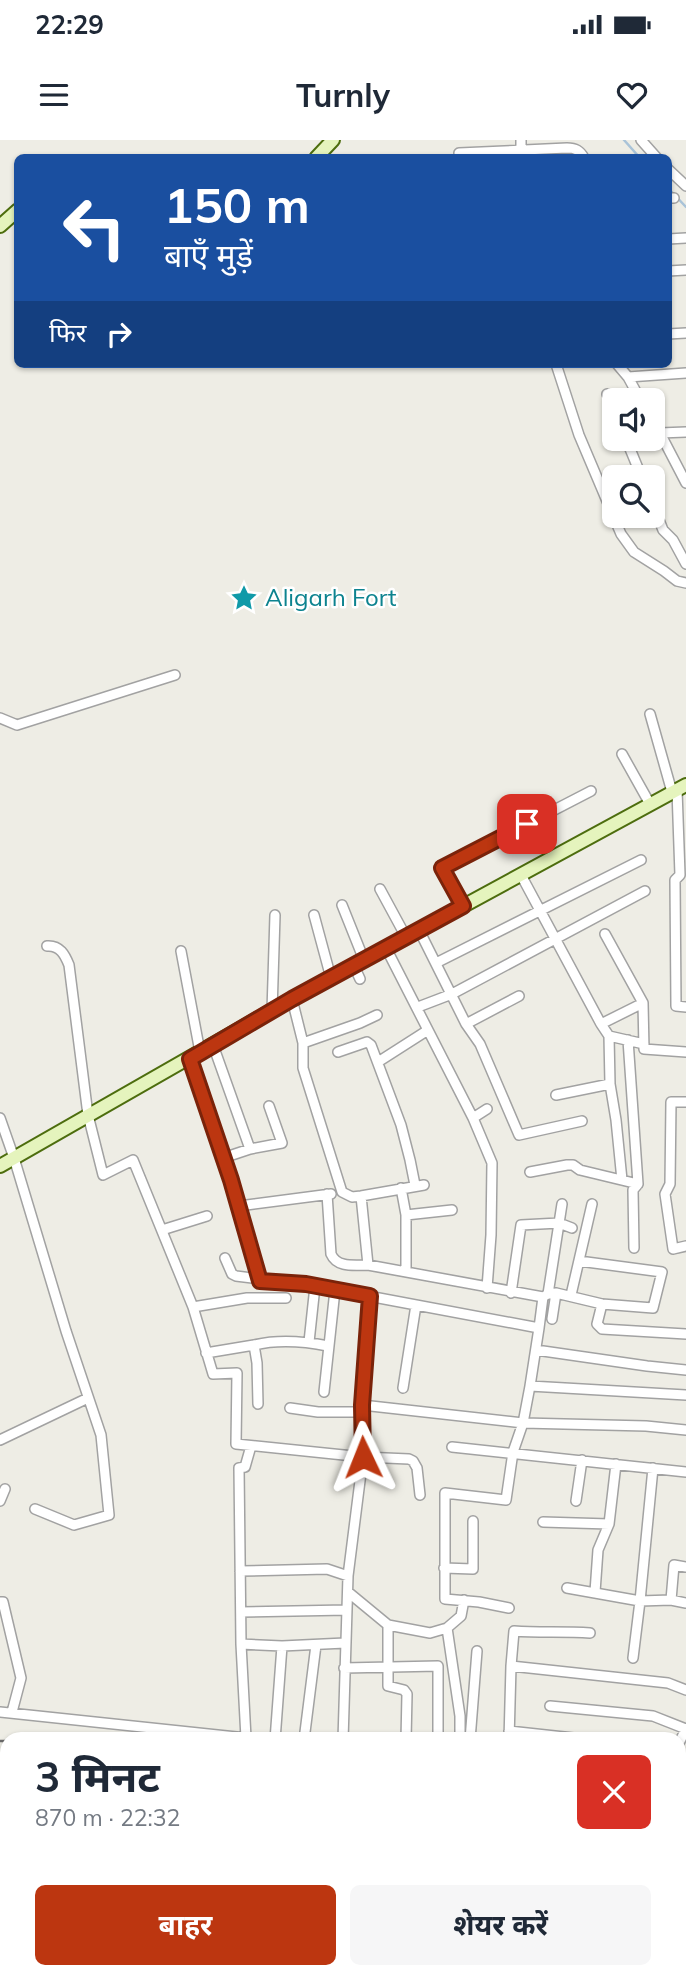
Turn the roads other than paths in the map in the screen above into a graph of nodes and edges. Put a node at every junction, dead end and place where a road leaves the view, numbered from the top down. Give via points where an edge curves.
1 (333, 140) edge
2 (641, 140) edge
3 (521, 149) edge
4 (320, 154) edge
5 (470, 154) edge
6 (582, 154) edge
7 (653, 154) edge
8 (672, 173) edge
9 (686, 186) edge
10 (14, 214) edge
11 (0, 226) edge
12 (557, 368) edge
13 (620, 368) edge
14 (686, 373) edge
15 (628, 377) junction
16 (634, 388) edge
17 (686, 432) edge
18 (665, 433) edge
19 (665, 443) edge
20 (686, 483) edge
21 (662, 528) edge
22 (686, 564) edge
23 (686, 583) edge
24 (175, 675) dead end
25 (650, 714) dead end
26 (0, 718) edge
27 (622, 754) dead end
28 (679, 789) edge
29 (591, 790) dead end
30 (650, 804) junction
31 (641, 860) dead end
32 (521, 875) junction
33 (683, 875) edge
34 (380, 889) dead end
35 (645, 891) dead end
36 (342, 905) dead end
37 (463, 906) junction
38 (540, 911) junction
39 (275, 915) dead end
40 (314, 915) dead end
41 (419, 930) junction
42 (605, 934) dead end
43 (406, 937) junction
44 (555, 938) junction
45 (47, 946) dead end
46 (386, 948) junction
47 (181, 951) dead end
48 (359, 963) junction
49 (436, 963) junction
50 (331, 978) junction
51 (360, 979) dead end
52 (452, 994) junction
53 (519, 996) dead end
54 (292, 999) junction
55 (643, 1003) junction
56 (418, 1007) junction
57 (686, 1007) edge
58 (272, 1011) junction
59 (377, 1015) dead end
60 (466, 1024) junction
61 (601, 1024) junction
62 (428, 1030) junction
63 (609, 1036) junction
64 (628, 1040) junction
65 (303, 1043) junction
66 (644, 1044) junction
67 (213, 1045) junction
68 (338, 1052) dead end
69 (686, 1052) edge
70 (195, 1055) junction
71 (378, 1062) junction
72 (610, 1084) junction
73 (556, 1095) dead end
74 (686, 1102) edge
75 (269, 1105) dead end
76 (487, 1109) dead end
77 (88, 1115) junction
78 (0, 1118) edge
79 (473, 1118) junction
80 (582, 1121) dead end
81 (250, 1149) junction
82 (223, 1157) junction
83 (14, 1158) junction
84 (0, 1166) edge
85 (530, 1172) dead end
86 (622, 1180) junction
87 (638, 1184) junction
88 (401, 1188) junction
89 (342, 1192) junction
90 (327, 1194) junction
91 (361, 1196) junction
92 (562, 1204) dead end
93 (592, 1204) dead end
94 (239, 1206) junction
95 (452, 1210) dead end
96 (406, 1215) junction
97 (207, 1216) dead end
98 (559, 1223) junction
99 (572, 1228) dead end
100 (162, 1230) junction
101 (686, 1246) edge
102 (634, 1248) dead end
103 (225, 1258) dead end
104 (579, 1261) junction
105 (368, 1265) junction
106 (406, 1272) junction
107 (260, 1281) junction
108 (315, 1286) junction
109 (487, 1288) junction
110 (335, 1290) junction
111 (511, 1293) junction
112 (549, 1295) junction
113 (571, 1295) junction
114 (370, 1296) junction
115 (286, 1298) dead end
116 (602, 1304) junction
117 (416, 1305) junction
118 (193, 1307) junction
119 (552, 1319) dead end
120 (539, 1328) junction
121 (686, 1334) edge
122 (309, 1342) junction
123 (254, 1345) junction
124 (328, 1346) junction
125 (536, 1350) junction
126 (206, 1353) junction
127 (686, 1370) edge
128 (530, 1386) junction
129 (403, 1388) dead end
130 (324, 1392) dead end
131 (686, 1395) edge
132 (88, 1398) junction
133 (258, 1405) dead end
134 (290, 1408) dead end
135 (362, 1408) junction
136 (523, 1423) junction
137 (686, 1430) edge
138 (0, 1440) edge
139 (251, 1447) junction
140 (452, 1447) dead end
141 (513, 1452) junction
142 (363, 1457) junction
143 (582, 1460) junction
144 (616, 1464) junction
145 (653, 1468) junction
146 (686, 1472) edge
147 (5, 1489) dead end
148 (420, 1494) dead end
149 (576, 1501) dead end
150 (0, 1502) edge
151 (35, 1510) dead end
152 (473, 1521) dead end
153 (543, 1522) dead end
154 (609, 1524) junction
155 (686, 1567) edge
156 (444, 1568) junction
157 (240, 1571) junction
158 (348, 1576) junction
159 (567, 1588) dead end
160 (348, 1591) junction
161 (595, 1592) junction
162 (464, 1600) junction
163 (671, 1600) junction
164 (640, 1601) junction
165 (0, 1602) edge
166 (686, 1603) edge
167 (509, 1608) dead end
168 (347, 1610) junction
169 (241, 1612) junction
170 (388, 1625) junction
171 (447, 1628) junction
172 (590, 1633) dead end
173 (345, 1643) junction
174 (241, 1644) junction
175 (316, 1644) junction
176 (282, 1646) junction
177 (477, 1651) dead end
178 (633, 1658) dead end
179 (511, 1666) junction
180 (388, 1667) junction
181 (344, 1668) junction
182 (686, 1690) edge
183 (550, 1706) dead end
184 (0, 1712) edge
185 (12, 1712) junction
186 (686, 1729) edge
187 (192, 1732) edge
188 (246, 1732) edge
189 (276, 1732) edge
190 (305, 1732) edge
191 (343, 1732) edge
192 (406, 1732) edge
193 (438, 1732) edge
194 (460, 1732) edge
195 (471, 1732) edge
196 (509, 1732) edge

1 - 4 main road
2 - 7 street
3 - 5 street
3 - 6 street via 575,148
8 - 9 street
10 - 11 main road
12 - 23 street via 579,435 621,534 634,552
13 - 15 street
14 - 15 street
15 - 16 street
17 - 18 street
19 - 20 street
21 - 22 street
24 - 26 street via 17,725
25 - 28 street
27 - 30 street
28 - 30 main road
28 - 33 street
29 - 37 street via 442,868
30 - 32 main road
31 - 38 street
32 - 37 main road
32 - 38 street
33 - 57 street via 675,880 676,1006
34 - 43 street
35 - 44 street
36 - 48 street
37 - 41 main road
38 - 44 street
38 - 49 street
39 - 58 street
40 - 50 street
41 - 43 main road
41 - 49 street
42 - 55 street
43 - 46 main road
44 - 52 street
44 - 61 street
45 - 77 street via 60,950 69,965
46 - 48 main road
46 - 56 street
47 - 70 street
48 - 50 main road
48 - 51 street
49 - 52 street
50 - 54 main road
52 - 56 street
52 - 60 street
53 - 60 street
54 - 58 main road
54 - 65 street
55 - 61 street
55 - 66 street
56 - 62 street
58 - 67 main road
59 - 65 street
60 - 80 street via 480,1044 519,1135
61 - 63 street
62 - 71 street
62 - 79 street
63 - 64 street
63 - 72 street
64 - 66 street
64 - 87 street
65 - 89 street via 303,1068
66 - 69 street via 644,1049
67 - 70 main road
67 - 81 street
68 - 71 street via 367,1042
70 - 77 main road
70 - 82 street
71 - 88 street via 419,1185
72 - 73 street
72 - 86 street
74 - 101 street via 671,1102 670,1184 665,1194 673,1249
75 - 81 street via 282,1143
76 - 79 street
77 - 83 main road
77 - 100 street via 103,1175 133,1160
78 - 83 street
79 - 109 street via 492,1163
81 - 82 street
82 - 94 street
83 - 84 main road
83 - 132 street
85 - 86 street via 573,1165
86 - 87 street
87 - 102 street via 633,1190
88 - 91 street
88 - 96 street
89 - 90 street
89 - 91 street
90 - 94 street
90 - 105 street via 333,1259
91 - 105 street
92 - 98 street
93 - 104 street
94 - 107 street
95 - 96 street
96 - 106 street
97 - 100 street
98 - 99 street
98 - 111 street via 521,1225
98 - 112 street
100 - 118 street
103 - 107 street via 232,1274
104 - 113 street
104 - 116 street via 662,1272 653,1308
105 - 106 street
106 - 109 street
107 - 108 street
108 - 110 street
108 - 122 street
109 - 111 street
110 - 114 street
110 - 124 street
111 - 112 street
112 - 113 street
112 - 119 street
112 - 120 street
113 - 116 street
114 - 117 street
114 - 135 street
115 - 118 street via 247,1298
116 - 121 street via 597,1324 601,1329
117 - 120 street
117 - 129 street
118 - 126 street
120 - 125 street
122 - 123 street
122 - 124 street
123 - 126 street
123 - 133 street
124 - 130 street
125 - 127 street
125 - 128 street
126 - 139 street via 213,1374 237,1373 236,1444
128 - 131 street
128 - 136 street
132 - 138 street
132 - 151 street via 100,1435 109,1515 74,1525
134 - 135 street via 318,1412
135 - 136 street
135 - 142 street
136 - 137 street
136 - 141 street
139 - 142 street
139 - 157 street via 245,1467 239,1468
140 - 141 street
141 - 143 street
141 - 156 street via 506,1500 445,1493
142 - 148 street via 413,1461
142 - 158 street
143 - 144 street
143 - 149 street
144 - 145 street
144 - 154 street
145 - 146 street
145 - 164 street
147 - 150 street
152 - 156 street via 473,1569
153 - 154 street
154 - 161 street via 598,1550
155 - 163 street via 674,1565
156 - 162 street via 444,1599
157 - 158 street via 327,1569
157 - 169 street
158 - 160 street
159 - 161 street
160 - 168 street
160 - 170 street
161 - 164 street
162 - 167 street
162 - 171 street via 461,1616
163 - 164 street
163 - 166 street
164 - 178 street
165 - 185 street via 4,1602 21,1678
168 - 169 street
168 - 173 street
169 - 174 street
170 - 171 street via 430,1633
170 - 180 street
171 - 194 street
172 - 179 street via 514,1631
173 - 175 street
173 - 181 street
174 - 176 street
174 - 188 street
175 - 176 street
175 - 190 street
176 - 189 street
177 - 195 street
179 - 182 street via 668,1683
179 - 196 street
180 - 181 street
180 - 192 street via 388,1686 407,1694
180 - 193 street via 438,1666
181 - 191 street
183 - 186 street via 653,1716
184 - 185 street
185 - 187 street

